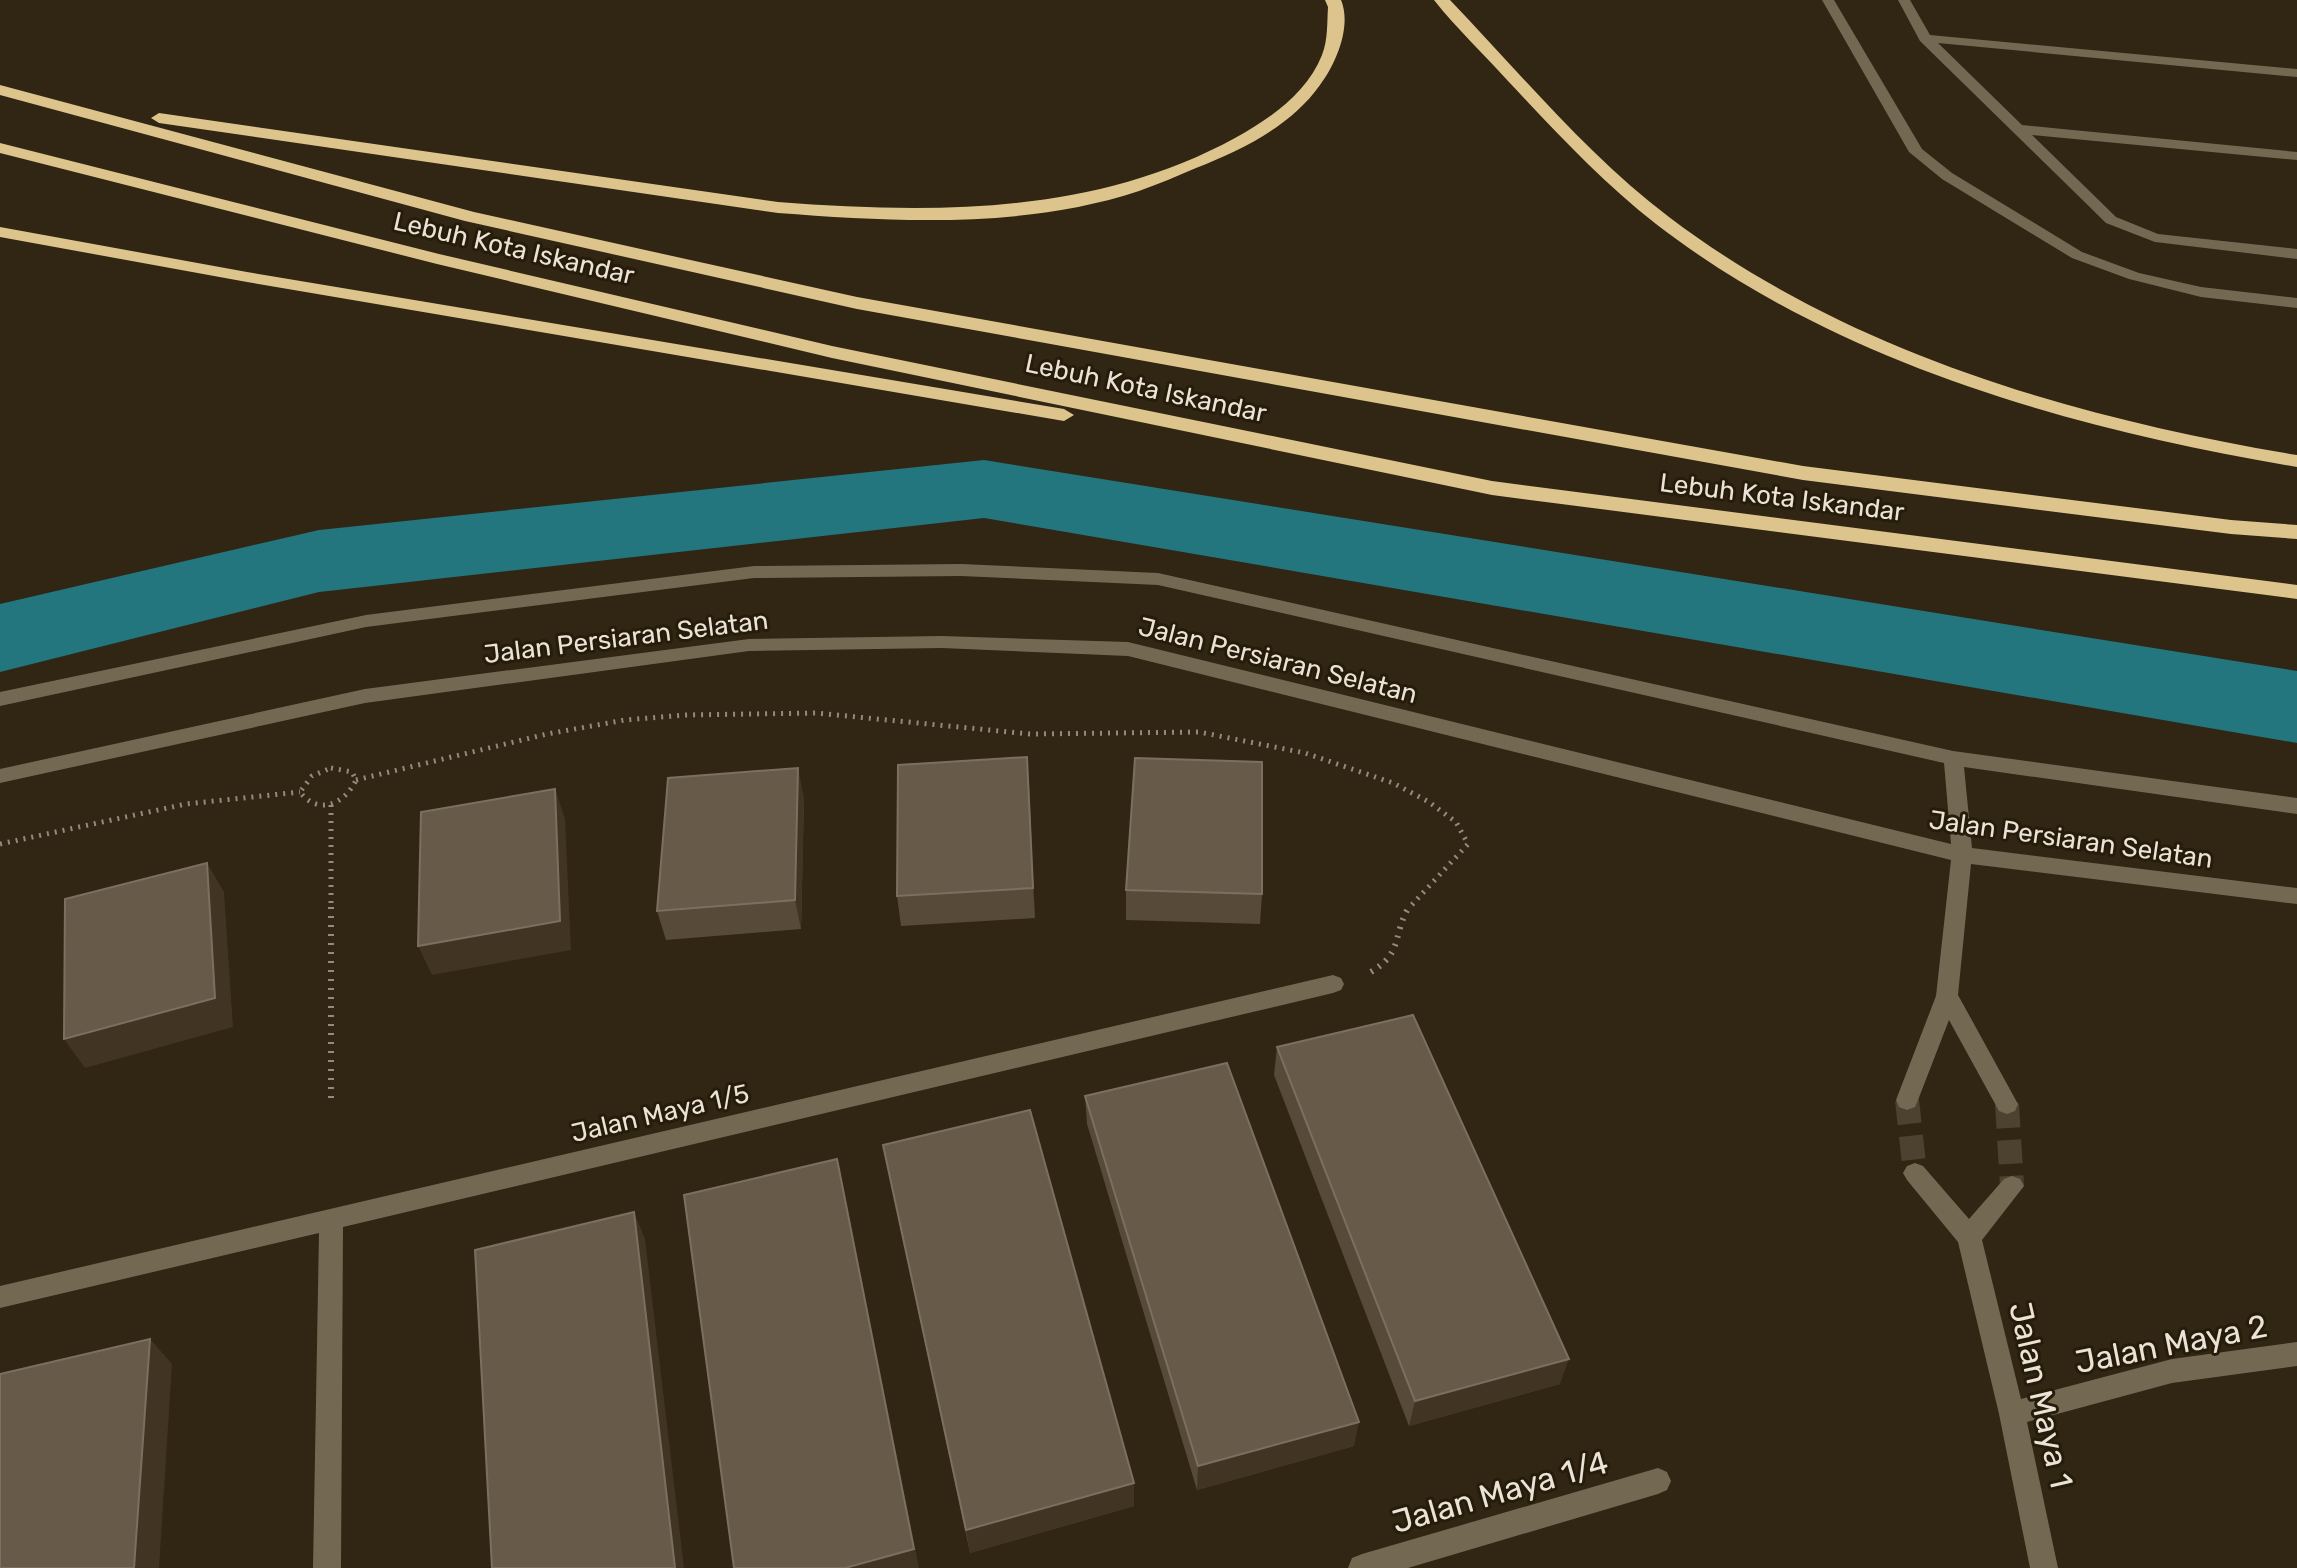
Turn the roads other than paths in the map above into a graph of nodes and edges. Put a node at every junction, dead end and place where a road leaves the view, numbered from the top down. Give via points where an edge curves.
1 (1333, 0) edge
2 (1442, 0) edge
3 (1828, 0) edge
4 (1904, 0) edge
5 (1925, 38) junction
6 (2297, 73) edge
7 (0, 90) edge
8 (54, 103) junction
9 (2017, 129) junction
10 (0, 148) edge
11 (2297, 156) edge
12 (0, 232) edge
13 (2297, 254) edge
14 (2297, 303) edge
15 (2297, 461) edge
16 (1492, 488) junction
17 (2297, 532) edge
18 (2297, 592) edge
19 (0, 699) edge
20 (1953, 758) junction
21 (0, 776) edge
22 (2297, 806) edge
23 (1962, 855) junction
24 (2297, 896) edge
25 (1333, 984) road end
26 (1947, 996) junction
27 (1907, 1100) tunnel mouth
28 (2007, 1104) tunnel mouth
29 (1915, 1173) tunnel mouth
30 (2012, 1186) tunnel mouth
31 (331, 1218) junction
32 (1969, 1237) junction
33 (0, 1297) edge
34 (2297, 1354) edge
35 (2012, 1414) junction
36 (1658, 1481) dead end
37 (327, 1568) edge
38 (1362, 1568) edge
39 (2044, 1568) edge

1 - 8 highway via 1329,55 1312,85 1285,113 1245,140 1186,169 1126,189 994,212 924,215 759,205
2 - 15 highway via 1609,175 1698,246 1794,302 1900,352 2042,405 2216,449
3 - 14 street via 1916,152 1947,176 2077,255 2134,276 2201,292
4 - 5 street
5 - 6 street
5 - 9 street
7 - 8 highway, Lebuh Kota Iskandar
8 - 17 highway, Lebuh Kota Iskandar via 471,217 857,303 1803,473
9 - 11 street
9 - 13 street via 2111,220 2130,230 2155,238
10 - 16 highway, Lebuh Kota Iskandar via 832,352
12 - 16 highway
16 - 18 highway, Lebuh Kota Iskandar
19 - 20 street, Jalan Persiaran Selatan via 366,621 754,572 961,570 1158,579
20 - 22 street, Jalan Persiaran Selatan
20 - 23 street
21 - 23 street, Jalan Persiaran Selatan via 365,696 749,645 942,642 1128,649
23 - 24 street, Jalan Persiaran Selatan
23 - 26 street
25 - 31 street, Jalan Maya 1/5
26 - 27 street
26 - 28 street
29 - 32 street, Jalan Maya 1
30 - 32 street
31 - 33 street, Jalan Maya 1/5
31 - 37 street
32 - 35 street, Jalan Maya 1
34 - 35 street, Jalan Maya 2 via 2172,1371
35 - 39 street, Jalan Maya 1
36 - 38 street, Jalan Maya 1/4

